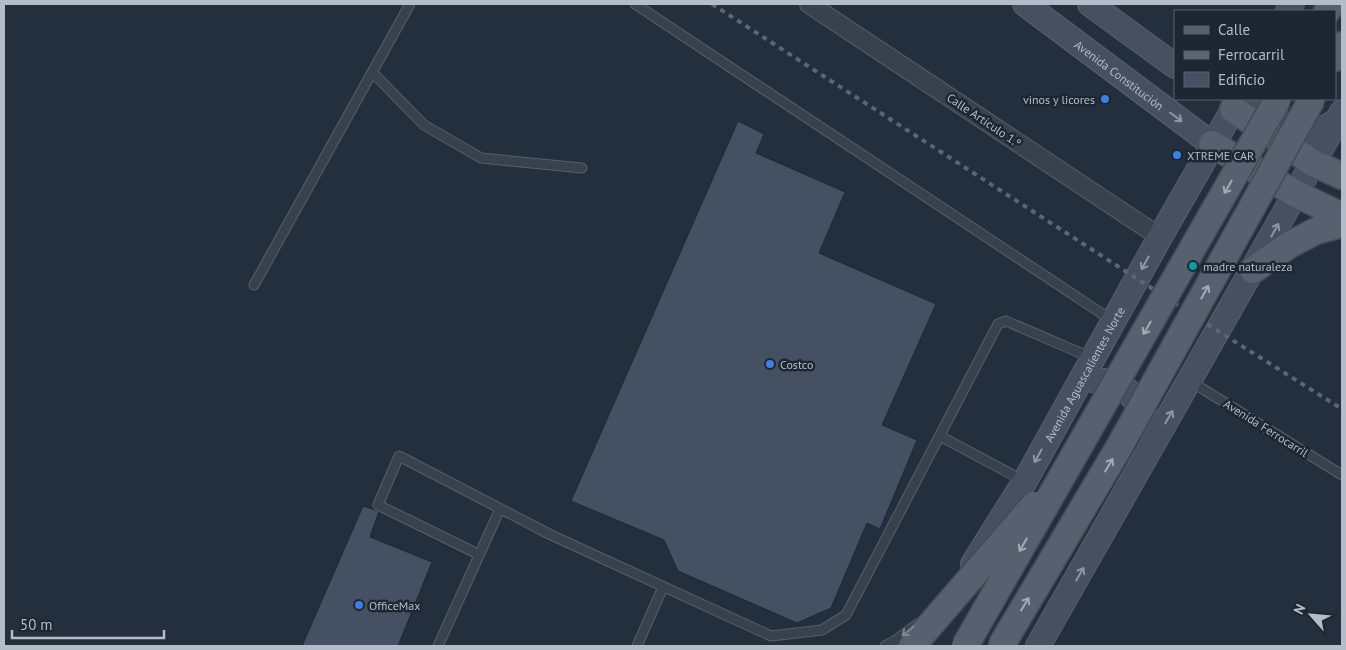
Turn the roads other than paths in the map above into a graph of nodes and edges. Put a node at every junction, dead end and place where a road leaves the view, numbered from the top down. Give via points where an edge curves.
1 (410, 4) edge
2 (636, 4) edge
3 (809, 4) edge
4 (1025, 4) edge
5 (1090, 4) edge
6 (1122, 28) junction
7 (1342, 45) edge
8 (1174, 51) edge
9 (1336, 56) edge
10 (1174, 65) edge
11 (373, 73) junction
12 (1259, 100) edge
13 (1277, 100) edge
14 (1311, 100) edge
15 (1231, 102) edge
16 (1340, 116) edge
17 (1212, 144) junction
18 (1313, 163) junction
19 (582, 168) dead end
20 (1342, 176) edge
21 (1296, 194) junction
22 (1342, 216) edge
23 (1342, 224) edge
24 (1160, 237) junction
25 (1253, 270) junction
26 (254, 285) dead end
27 (1113, 322) junction
28 (1093, 358) junction
29 (1190, 381) junction
30 (1073, 394) junction
31 (940, 436) junction
32 (1068, 467) junction
33 (1139, 470) junction
34 (1342, 475) edge
35 (1025, 481) junction
36 (500, 508) junction
37 (478, 554) junction
38 (663, 587) junction
39 (956, 589) junction
40 (438, 646) edge
41 (637, 646) edge
42 (885, 646) edge
43 (912, 646) edge
44 (922, 646) edge
45 (965, 646) edge
46 (1000, 646) edge
47 (1038, 646) edge

1 - 11 lane
2 - 27 lane
3 - 24 street, Calle Artículo 1.º
4 -> 17 main road, Avenida Constitución
5 - 6 main road
6 - 8 main road
6 - 10 main road
7 - 9 main road
11 - 19 lane via 424,125 481,158
11 - 26 lane
12 - 16 main road via 1275,117 1300,131 1327,127
13 -> 32 main road, bridge
46 -> 14 main road, bridge via 1118,449
15 - 17 main road, Avenida Aguascalientes Norte
15 - 18 main road
16 - 18 main road
17 - 21 main road
17 - 24 main road, Avenida Aguascalientes Norte
18 - 20 main road
18 - 21 main road
21 - 22 main road
25 -> 21 main road
23 - 25 main road via 1316,231 1289,244
24 -> 27 main road, Avenida Aguascalientes Norte
25 - 29 main road
27 - 28 main road, Avenida Aguascalientes Norte
28 - 30 main road, Avenida Aguascalientes Norte
28 - 31 lane via 1006,321 998,324
33 -> 29 main road
29 - 34 lane, Avenida Ferrocarril
30 - 33 main road via 1093,381 1110,380 1128,391 1144,412 1148,435
30 -> 35 main road, Avenida Aguascalientes Norte
31 - 35 lane
31 - 38 lane via 846,615 822,630 771,636
32 - 43 main road, bridge
32 -> 45 main road, bridge
47 -> 33 main road
35 - 39 main road, Avenida Aguascalientes Norte
36 - 37 lane
36 - 37 lane via 399,456 378,505
36 - 38 lane
37 - 40 lane
38 - 41 lane
39 -> 42 lane via 926,618
39 - 44 main road, Avenida Aguascalientes Norte

